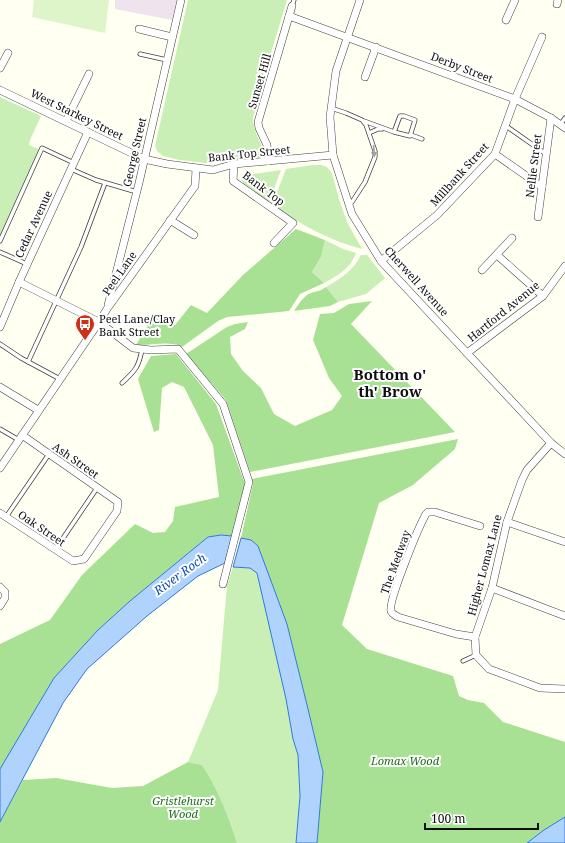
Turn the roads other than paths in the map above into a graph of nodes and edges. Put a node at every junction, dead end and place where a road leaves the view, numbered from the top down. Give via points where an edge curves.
1 (180, 0) edge
2 (360, 0) edge
3 (515, 0) edge
4 (293, 3) edge
5 (289, 16) junction
6 (506, 20) dead end
7 (139, 29) dead end
8 (347, 36) junction
9 (172, 37) junction
10 (542, 37) dead end
11 (376, 47) junction
12 (8, 53) dead end
13 (140, 54) dead end
14 (167, 60) junction
15 (0, 68) edge
16 (89, 74) dead end
17 (366, 77) dead end
18 (0, 90) edge
19 (515, 99) junction
20 (331, 108) junction
21 (550, 118) junction
22 (565, 118) edge
23 (66, 121) junction
24 (363, 121) junction
25 (506, 126) junction
26 (562, 126) edge
27 (385, 130) junction
28 (88, 132) junction
29 (394, 132) junction
30 (369, 133) junction
31 (411, 135) junction
32 (422, 139) dead end
33 (495, 154) junction
34 (546, 154) junction
35 (333, 155) junction
36 (144, 159) junction
37 (269, 161) junction
38 (234, 164) junction
39 (72, 166) junction
40 (196, 169) junction
41 (105, 183) junction
42 (542, 187) junction
43 (136, 192) junction
44 (349, 204) junction
45 (538, 217) dead end
46 (170, 220) junction
47 (194, 235) dead end
48 (512, 238) dead end
49 (0, 241) edge
50 (274, 243) dead end
51 (0, 252) edge
52 (497, 255) junction
53 (381, 261) junction
54 (27, 264) junction
55 (565, 266) edge
56 (482, 270) dead end
57 (19, 282) junction
58 (543, 296) junction
59 (56, 301) junction
60 (107, 309) junction
61 (99, 322) junction
62 (0, 326) edge
63 (0, 344) edge
64 (142, 349) junction
65 (467, 353) junction
66 (28, 362) junction
67 (60, 379) junction
68 (122, 383) dead end
69 (0, 387) edge
70 (38, 410) junction
71 (0, 429) edge
72 (20, 437) junction
73 (551, 443) junction
74 (48, 454) junction
75 (565, 454) edge
76 (0, 468) edge
77 (97, 488) junction
78 (3, 515) edge
79 (507, 522) junction
80 (480, 526) dead end
81 (565, 542) edge
82 (55, 550) junction
83 (73, 562) joint
84 (223, 584) dead end
85 (0, 587) edge
86 (492, 588) junction
87 (0, 606) edge
88 (565, 616) edge
89 (475, 637) junction
90 (476, 654) junction
91 (463, 661) dead end
92 (565, 689) edge

1 - 9 street, George Street
2 - 8 street, Cherwell Avenue
3 - 6 street
4 - 5 street, Sunset Hill
5 - 8 street, Derby Street
5 - 37 street, Sunset Hill via 258,122 266,142
7 - 9 street
8 - 11 street, Derby Street
8 - 20 street, Cherwell Avenue via 336,72
9 - 14 street, George Street
10 - 19 street, Millbank Street
11 - 17 street
11 - 19 street, Derby Street
12 - 15 street
13 - 14 lane
14 - 36 street, George Street
16 - 23 street
18 - 23 street, West Starkey Street
19 - 21 street, Derby Street
19 - 25 street, Millbank Street
20 - 24 lane
20 - 35 street, Cherwell Avenue
21 - 26 street, Derby Street
21 - 34 street, Nellie Street
22 - 26 lane
23 - 28 street, West Starkey Street
24 - 27 lane
24 - 30 lane
25 - 33 street, Millbank Street
25 - 34 lane
27 - 29 lane
27 - 30 lane via 378,129
28 - 36 street, West Starkey Street
28 - 39 street, Cedar Avenue
29 - 31 lane via 408,137
29 - 31 lane via 399,118 404,116 415,120
30 -> 44 lane via 375,157 365,182
31 - 32 lane
33 - 42 street
33 - 53 street, Millbank Street via 437,215
34 - 42 street, Nellie Street
35 - 37 street, Bank Top Street
35 - 44 street, Cherwell Avenue
36 - 40 street, Bank Top Street
36 - 43 street, George Street
37 - 38 street, Bank Top Street
38 - 40 street, Bank Top Street via 213,170
38 - 50 street, Bank Top via 233,181 293,223
39 - 41 lane
39 - 49 lane via 42,148
39 - 54 street, Cedar Avenue
40 - 46 street, Peel Lane via 195,186
41 - 43 lane
41 - 59 lane via 81,247
42 - 45 street, Nellie Street
43 - 60 street, George Street
44 - 53 street, Cherwell Avenue via 352,214
46 - 47 street
46 - 60 street, Peel Lane
48 - 52 street
51 - 54 lane
52 - 56 street
52 - 58 street
53 - 65 street, Cherwell Avenue
54 - 57 street, Cedar Avenue
55 - 58 street, Hartford Avenue
57 - 59 street
57 - 62 street, Cedar Avenue
58 - 65 street, Hartford Avenue
59 - 61 street
59 - 66 lane
60 - 61 street, Peel Lane
61 - 64 street via 133,348
61 - 67 street, Peel Lane
63 - 66 lane
64 - 68 lane via 136,370
64 - 84 street via 178,349 223,404 249,482
65 - 73 street, Cherwell Avenue
66 - 67 lane
67 - 70 street, Peel Lane
69 - 70 street
70 - 72 street, Peel Lane
71 - 72 lane
72 - 74 street, Ash Street
72 - 76 street, Peel Lane
73 - 75 street, Cherwell Avenue
73 - 79 street, Higher Lomax Lane via 527,470
74 - 77 street, Ash Street
74 - 78 lane
77 - 82 lane
77 - 83 street, Ash Street via 118,502 117,511 84,559
78 - 82 street, Oak Street
79 - 81 street
79 - 86 street, Higher Lomax Lane
80 - 89 street, The Medway via 428,512 396,588 390,610 398,617
82 - 83 street, Oak Street
85 - 87 street via 5,592 5,598
86 - 88 street
86 - 89 street, Higher Lomax Lane
89 - 90 street, Higher Lomax Lane
90 - 91 lane
90 - 92 street via 489,669 540,688

